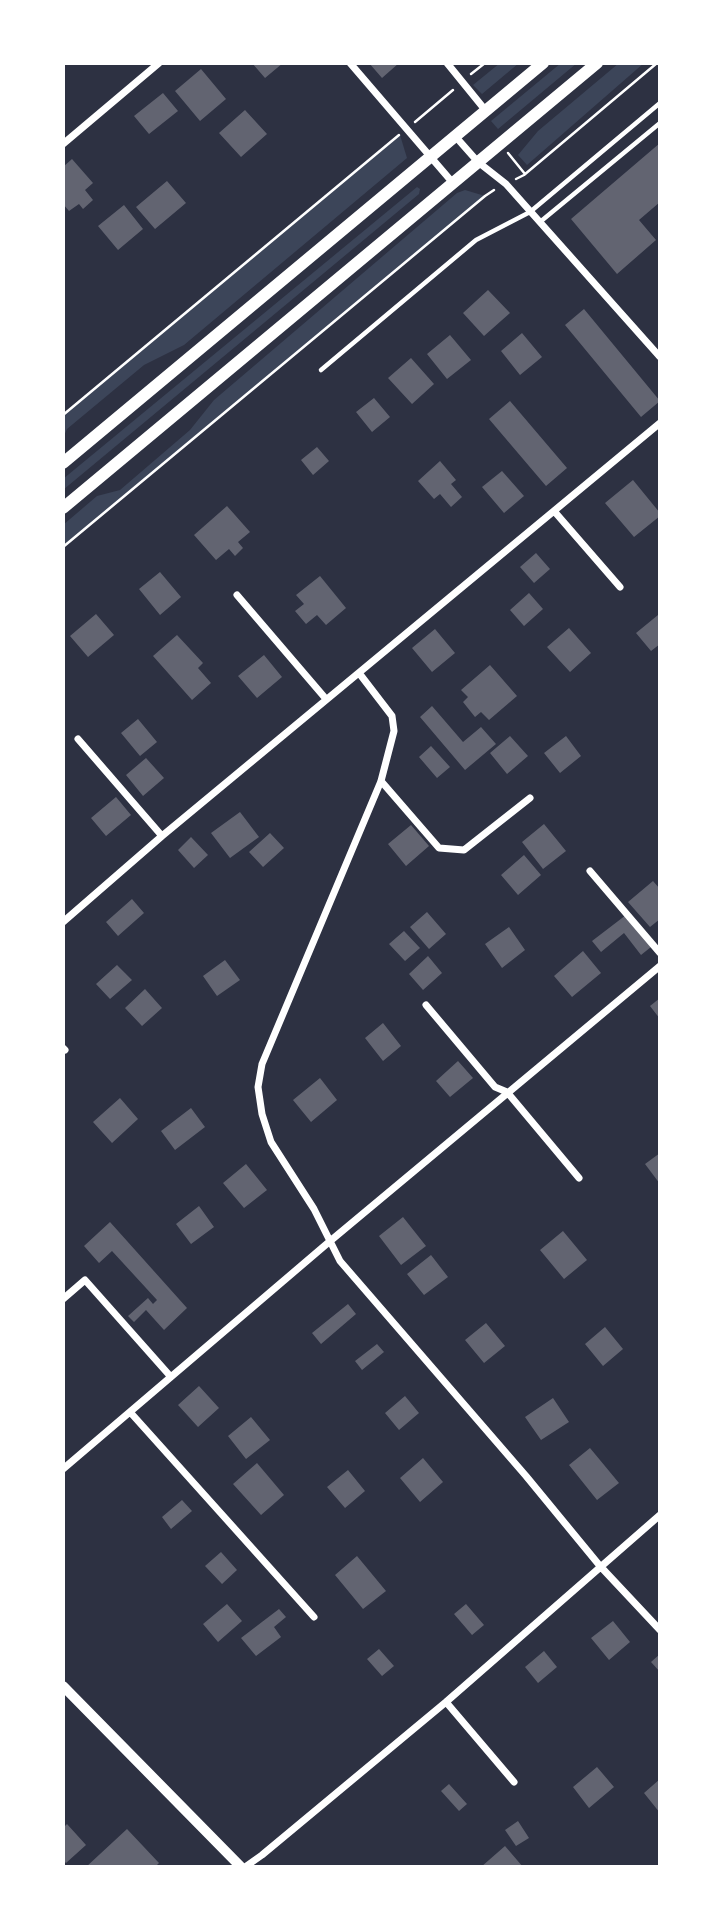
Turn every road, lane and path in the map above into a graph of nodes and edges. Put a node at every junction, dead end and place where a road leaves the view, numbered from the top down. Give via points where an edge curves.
1 (159, 63) edge
2 (350, 63) edge
3 (447, 63) edge
4 (485, 63) edge
5 (543, 63) edge
6 (597, 63) edge
7 (657, 63) edge
8 (463, 81) junction
9 (660, 103) edge
10 (485, 111) junction
11 (660, 123) edge
12 (406, 129) junction
13 (455, 136) junction
14 (63, 144) edge
15 (508, 153) dead end
16 (430, 157) junction
17 (478, 162) junction
18 (453, 183) junction
19 (489, 193) dead end
20 (530, 212) junction
21 (540, 223) junction
22 (660, 357) edge
23 (321, 370) dead end
24 (63, 415) edge
25 (660, 423) edge
26 (63, 463) edge
27 (63, 508) edge
28 (554, 511) junction
29 (63, 547) edge
30 (620, 587) dead end
31 (237, 595) dead end
32 (359, 673) junction
33 (326, 699) junction
34 (78, 739) dead end
35 (382, 781) junction
36 (530, 797) dead end
37 (163, 836) junction
38 (590, 871) dead end
39 (63, 922) edge
40 (660, 953) edge
41 (660, 966) edge
42 (426, 1005) dead end
43 (507, 1092) junction
44 (579, 1178) dead end
45 (329, 1242) junction
46 (63, 1299) edge
47 (171, 1377) junction
48 (130, 1412) junction
49 (63, 1469) edge
50 (660, 1515) edge
51 (600, 1566) junction
52 (314, 1617) dead end
53 (660, 1630) edge
54 (63, 1686) edge
55 (446, 1702) junction
56 (514, 1782) dead end
57 (243, 1867) edge

1 - 14 street
2 - 12 street
3 - 8 street
4 - 8 path
5 - 10 main road
6 - 17 main road
7 - 15 path via 524,174
8 - 10 street
8 - 12 path
9 - 20 lane
10 - 13 main road
11 - 21 lane
12 - 16 street
12 - 24 path
13 - 16 main road
13 - 17 street
16 - 18 street
16 - 26 main road
17 - 18 main road
17 - 20 street via 506,184
18 - 27 main road
19 - 29 path
20 - 21 street
20 - 23 lane via 476,240
21 - 22 street
25 - 28 street
28 - 30 street
28 - 32 street
31 - 33 street
32 - 33 street
32 - 35 street via 392,716 394,731
33 - 37 street
34 - 37 street
35 - 36 street via 439,848 464,850
35 - 45 street via 262,1064 258,1087 271,1142 314,1209
37 - 39 street
38 - 40 street
41 - 43 street
42 - 43 street via 495,1087
43 - 44 street
43 - 45 street
45 - 47 street
45 - 51 street via 340,1261
46 - 47 street via 85,1280
47 - 48 street
48 - 49 street
48 - 52 street
50 - 51 street
51 - 53 street
51 - 55 street
54 - 57 street
55 - 56 street
55 - 57 street

